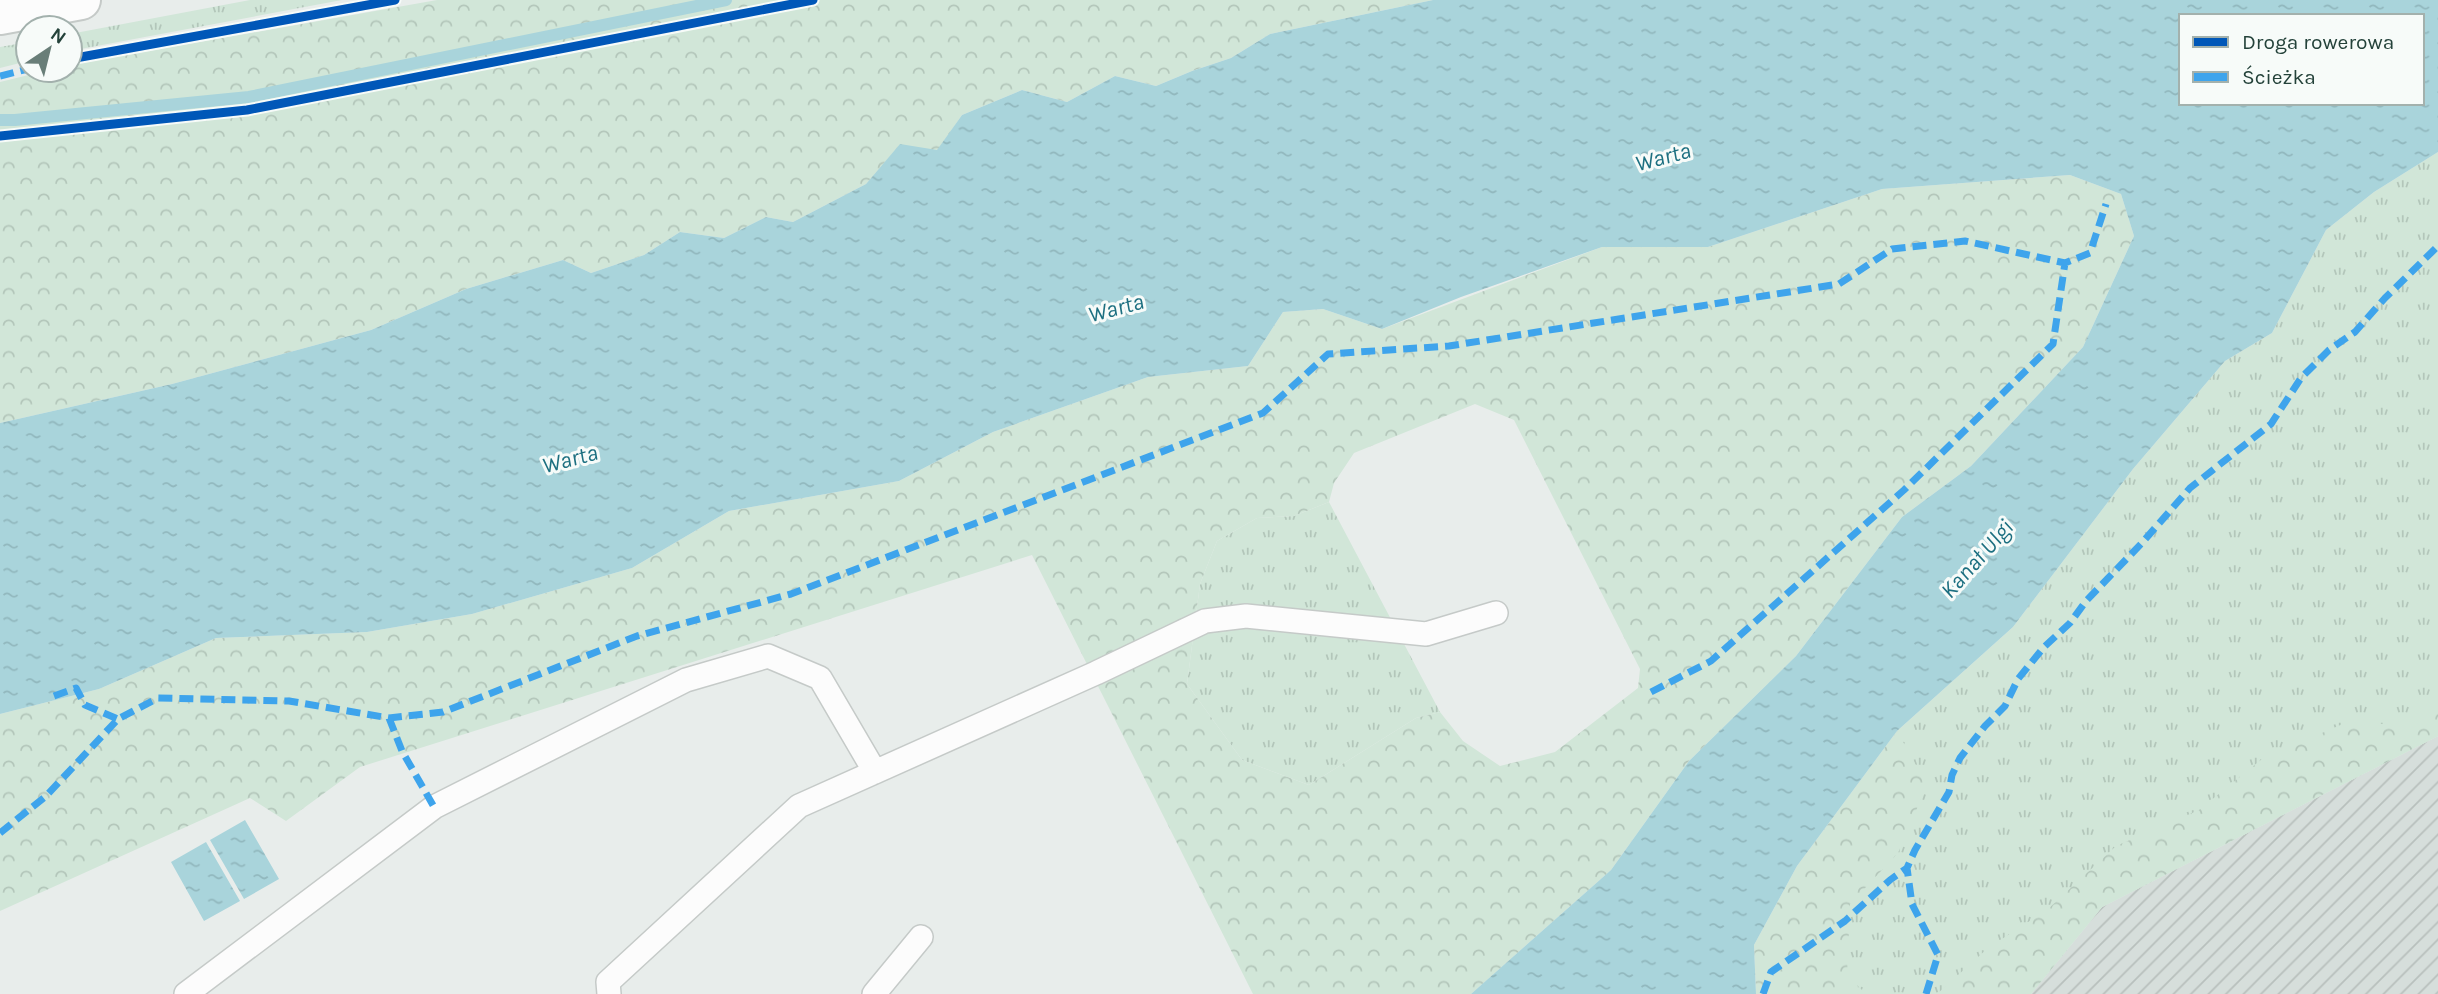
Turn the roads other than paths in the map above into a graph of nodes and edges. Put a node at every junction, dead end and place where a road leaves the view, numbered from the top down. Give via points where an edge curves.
1 (81, 0) edge
2 (0, 15) edge
3 (1496, 613) dead end
4 (874, 772) junction
5 (921, 937) dead end
6 (186, 994) edge
7 (609, 994) edge
8 (874, 994) edge

1 - 2 street
3 - 4 lane via 1426,634 1246,616 1205,621
4 - 6 lane via 820,678 768,656 686,680 434,807
4 - 7 lane via 799,806 608,982
5 - 8 lane

